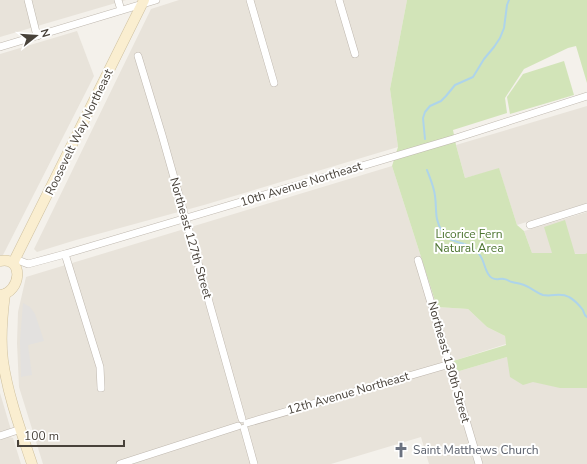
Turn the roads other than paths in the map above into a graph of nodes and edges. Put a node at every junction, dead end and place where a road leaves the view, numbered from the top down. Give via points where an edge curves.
1 (28, 0) edge
2 (118, 0) edge
3 (156, 0) edge
4 (250, 0) edge
5 (339, 0) edge
6 (143, 2) edge
7 (121, 10) junction
8 (37, 36) junction
9 (0, 47) edge
10 (355, 54) dead end
11 (138, 56) dead end
12 (274, 84) dead end
13 (587, 96) edge
14 (587, 207) edge
15 (185, 219) junction
16 (530, 225) dead end
17 (65, 254) junction
18 (418, 260) dead end
19 (0, 261) edge
20 (14, 261) junction
21 (2, 295) edge
22 (450, 364) junction
23 (102, 388) dead end
24 (243, 424) junction
25 (21, 429) junction
26 (0, 436) edge
27 (32, 464) edge
28 (120, 464) edge
29 (254, 464) edge
30 (479, 464) edge

1 - 8 street
2 - 7 street
3 - 6 street
4 - 12 street
5 - 10 street
6 - 7 street
6 - 20 main road, Roosevelt Way Northeast
7 - 8 street
8 - 9 street
11 - 15 street, Northeast 127th Street
13 - 15 street, 10th Avenue Northeast
14 - 16 street
15 - 17 street, 10th Avenue Northeast
15 - 24 street, Northeast 127th Street
17 - 20 street, 10th Avenue Northeast via 28,264
17 - 23 street via 100,367
18 - 22 street, Northeast 130th Street
19 - 20 main road
20 - 21 main road via 18,278 10,291
21 - 25 main road via 3,361 8,388
22 - 24 street, 12th Avenue Northeast
22 - 30 street, Northeast 130th Street
24 - 28 street, 12th Avenue Northeast
24 - 29 street, Northeast 127th Street
25 - 26 street
25 - 27 main road

